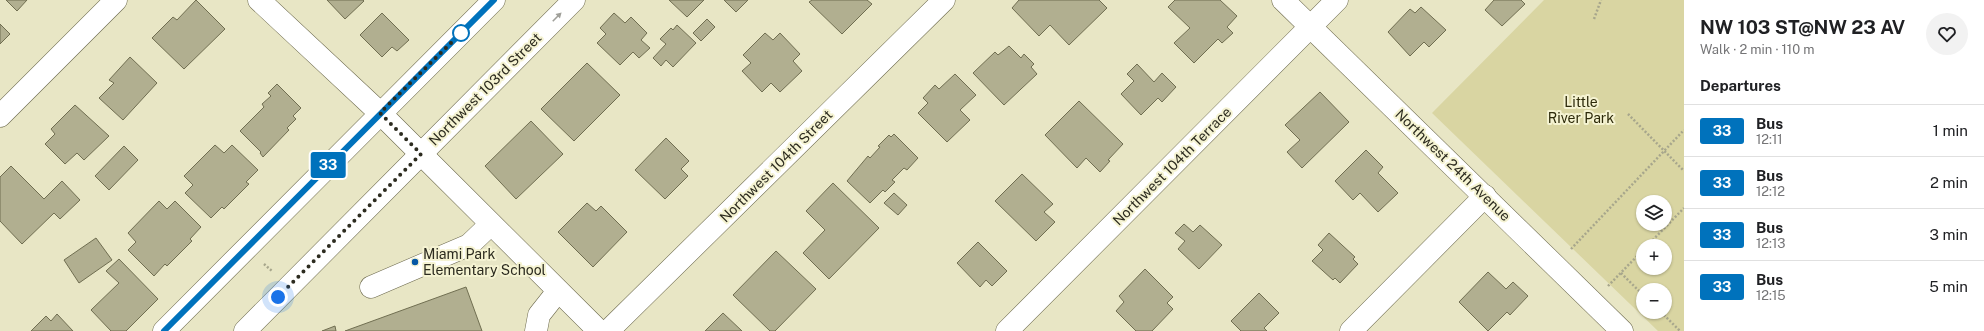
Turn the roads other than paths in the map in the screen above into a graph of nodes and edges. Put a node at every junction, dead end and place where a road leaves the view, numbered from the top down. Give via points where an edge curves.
1 (116, 0) edge
2 (259, 0) edge
3 (494, 0) edge
4 (574, 0) edge
5 (944, 0) edge
6 (1283, 0) edge
7 (1337, 0) edge
8 (1311, 27) junction
9 (380, 113) junction
10 (0, 116) edge
11 (421, 154) junction
12 (1485, 196) junction
13 (491, 224) junction
14 (371, 287) dead end
15 (558, 291) junction
16 (164, 331) edge
17 (245, 331) edge
18 (536, 331) edge
19 (599, 331) edge
20 (608, 331) edge
21 (1007, 331) edge
22 (1351, 331) edge
23 (1622, 331) edge

1 - 10 street
2 - 9 street
3 - 9 street
11 -> 4 street, Northwest 103rd Street
5 - 20 street, Northwest 104th Street
6 - 8 street, Northwest 24th Avenue
7 - 8 street, Northwest 104th Terrace
8 - 12 street, Northwest 24th Avenue
8 - 21 street, Northwest 104th Terrace
9 - 11 street
9 - 16 street
11 - 13 street
11 - 17 street, Northwest 103rd Street
12 - 22 street
12 - 23 street, Northwest 24th Avenue
13 - 14 street via 469,245
13 - 15 street
15 - 18 street via 539,315
15 - 19 street

